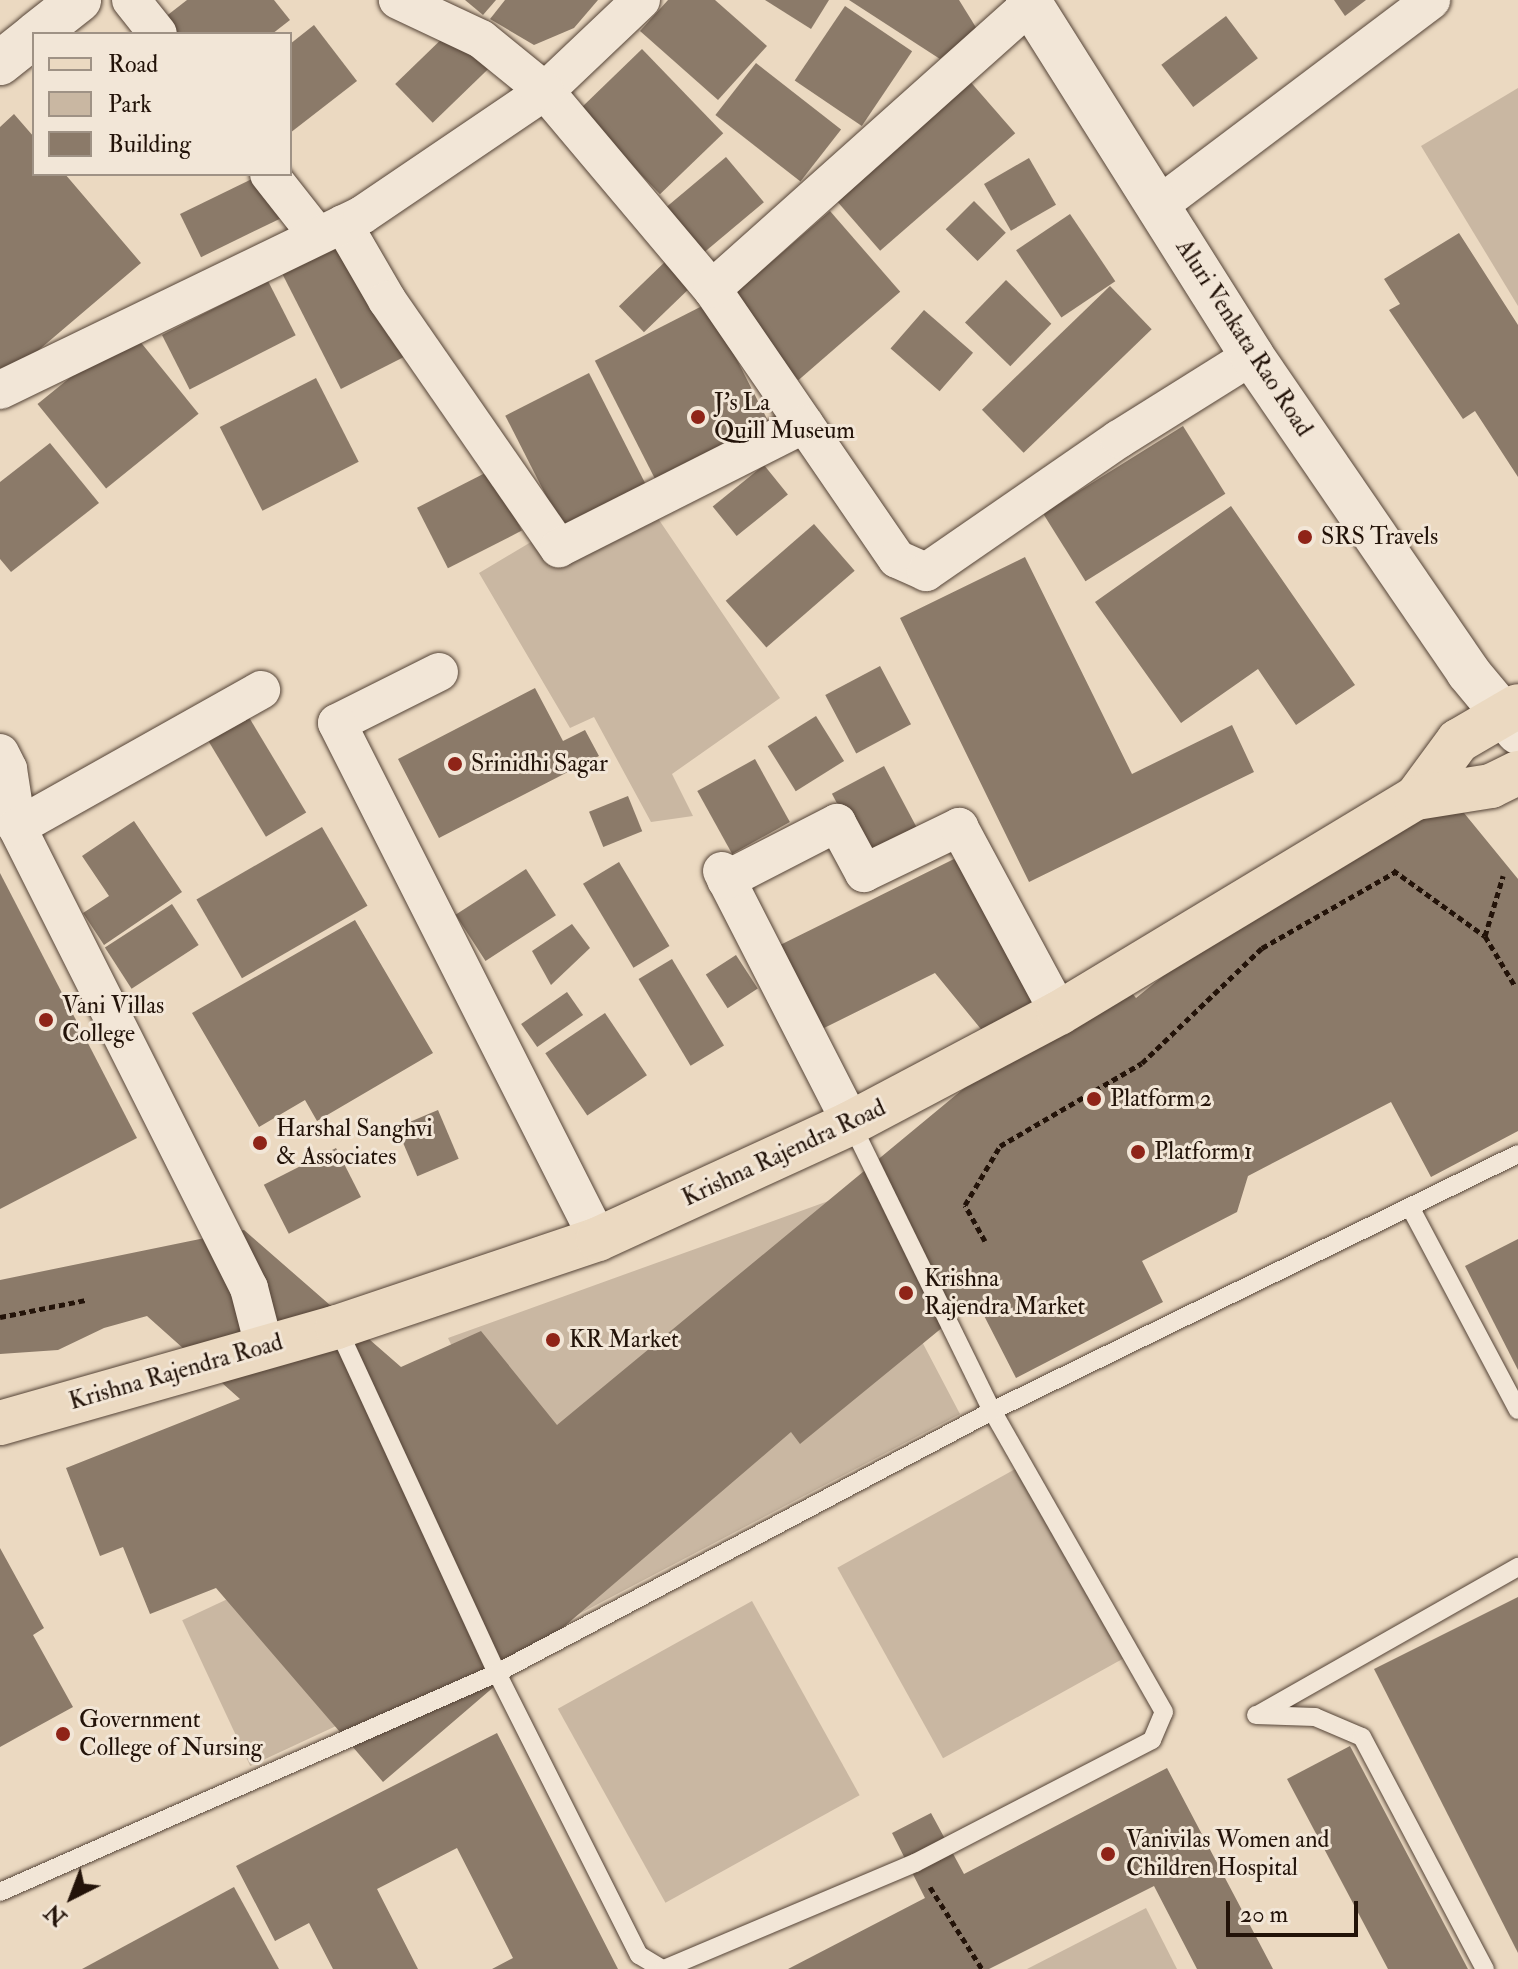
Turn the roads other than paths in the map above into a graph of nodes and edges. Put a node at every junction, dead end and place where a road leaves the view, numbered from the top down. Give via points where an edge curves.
1 (79, 0) edge
2 (131, 0) edge
3 (398, 0) edge
4 (641, 0) edge
5 (1431, 0) edge
6 (1030, 2) edge
7 (39, 32) edge
8 (156, 32) edge
9 (32, 37) edge
10 (0, 63) edge
11 (545, 91) junction
12 (271, 176) edge
13 (1158, 206) junction
14 (330, 229) junction
15 (712, 289) junction
16 (1252, 356) junction
17 (0, 390) edge
18 (805, 424) junction
19 (439, 672) dead end
20 (261, 690) dead end
21 (1507, 719) edge
22 (0, 753) edge
23 (1516, 779) edge
24 (1416, 798) junction
25 (17, 827) junction
26 (1059, 1013) junction
27 (851, 1123) junction
28 (1518, 1154) edge
29 (1410, 1207) junction
30 (598, 1239) junction
31 (337, 1327) junction
32 (264, 1346) junction
33 (1518, 1410) edge
34 (992, 1411) junction
35 (0, 1423) edge
36 (1518, 1567) edge
37 (497, 1673) junction
38 (0, 1892) edge
39 (663, 1969) edge
40 (1485, 1969) edge

1 - 7 main road
2 - 8 street
3 - 11 street via 481,39
4 - 11 street
5 - 13 street
6 - 13 main road, Aluri Venkata Rao Road
6 - 15 street
9 - 10 main road
11 - 14 street
11 - 15 street
12 - 14 street
13 - 16 main road, Aluri Venkata Rao Road
14 - 17 street
14 - 18 street via 387,300 559,548
15 - 18 street
16 - 18 street via 1119,439 926,572 897,559
16 - 21 main road, Aluri Venkata Rao Road via 1468,672
19 - 30 street via 337,723
20 - 25 street
21 - 23 main road, Aluri Venkata Rao Road
21 - 24 main road via 1458,741
22 - 25 street via 8,769
23 - 24 main road, Krishna Rajendra Road
24 - 26 main road, Krishna Rajendra Road
25 - 32 street via 249,1288
26 - 27 main road, Krishna Rajendra Road
26 - 27 street via 959,827 864,873 837,823 724,876
27 - 30 main road, Krishna Rajendra Road
27 - 34 lane
28 - 29 lane
29 - 33 lane
29 - 34 lane
30 - 31 main road, Krishna Rajendra Road
31 - 32 main road, Krishna Rajendra Road
31 - 37 lane
32 - 35 main road, Krishna Rajendra Road
34 - 37 lane
34 - 39 lane via 1164,1712 1152,1740 915,1863
36 - 40 lane via 1256,1715 1315,1717 1362,1737
37 - 38 lane
37 - 39 lane via 639,1955

